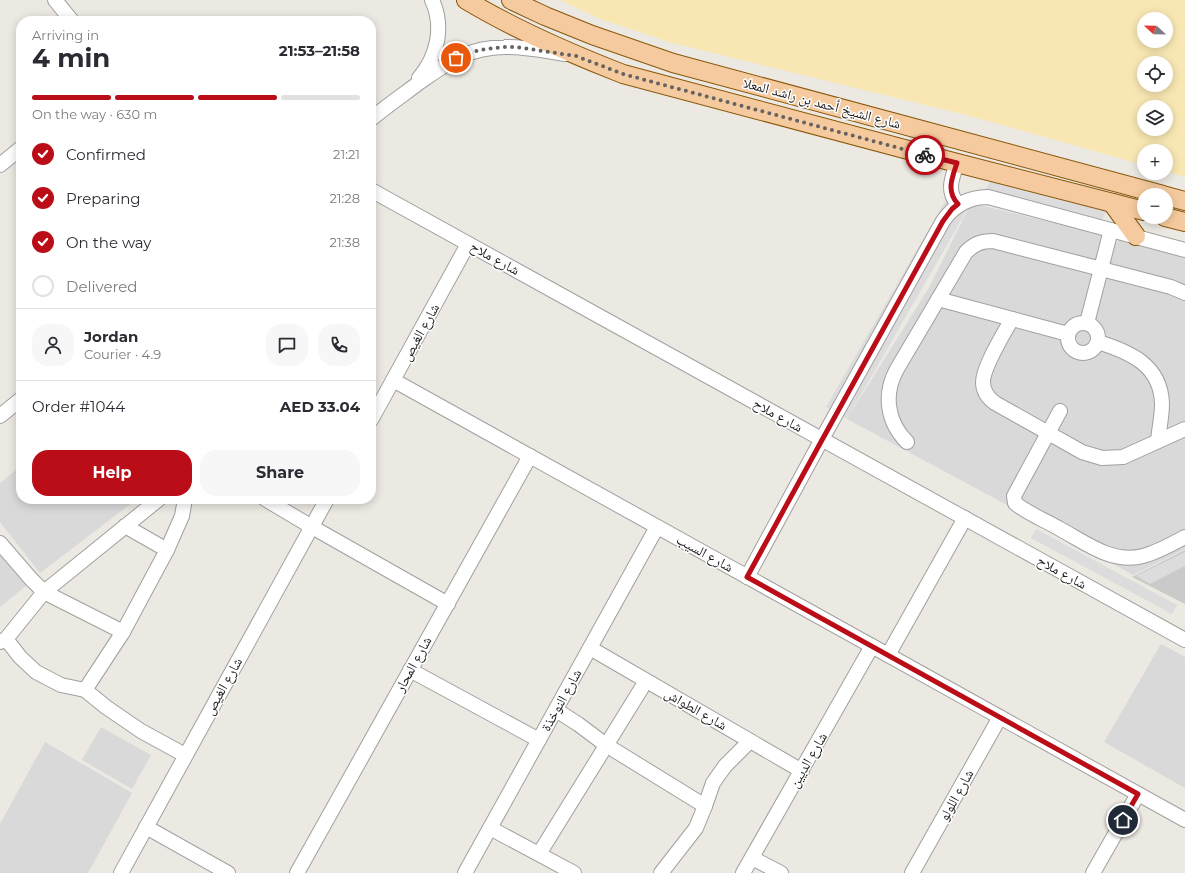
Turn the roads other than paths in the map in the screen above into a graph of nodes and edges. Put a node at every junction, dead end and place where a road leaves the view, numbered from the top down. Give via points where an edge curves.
1 (55, 0) edge
2 (432, 0) edge
3 (466, 0) edge
4 (511, 0) edge
5 (68, 16) edge
6 (576, 56) junction
7 (412, 87) junction
8 (755, 109) junction
9 (376, 115) edge
10 (894, 122) junction
11 (16, 152) edge
12 (957, 163) junction
13 (0, 165) edge
14 (1137, 188) edge
15 (376, 193) edge
16 (1173, 198) edge
17 (1185, 201) edge
18 (1112, 203) junction
19 (958, 204) junction
20 (1137, 209) edge
21 (1173, 219) edge
22 (1185, 222) edge
23 (1111, 230) junction
24 (1136, 236) junction
25 (468, 244) junction
26 (1185, 250) edge
27 (1101, 269) junction
28 (1185, 293) edge
29 (938, 299) junction
30 (1012, 319) junction
31 (1087, 323) junction
32 (1068, 334) junction
33 (1098, 342) junction
34 (393, 380) junction
35 (16, 402) edge
36 (2, 411) edge
37 (376, 411) edge
38 (1060, 411) dead end
39 (1185, 429) edge
40 (1048, 433) junction
41 (822, 440) junction
42 (1158, 441) junction
43 (907, 442) dead end
44 (530, 456) junction
45 (153, 504) edge
46 (184, 504) edge
47 (273, 504) edge
48 (324, 504) edge
49 (965, 518) junction
50 (126, 526) junction
51 (312, 527) junction
52 (658, 527) junction
53 (1185, 537) edge
54 (0, 542) edge
55 (167, 550) junction
56 (747, 577) junction
57 (44, 592) junction
58 (448, 604) junction
59 (123, 632) junction
60 (3, 640) edge
61 (1185, 640) edge
62 (872, 646) junction
63 (590, 648) junction
64 (888, 655) junction
65 (410, 670) junction
66 (646, 681) junction
67 (86, 690) junction
68 (556, 710) junction
69 (1000, 717) junction
70 (539, 740) junction
71 (750, 741) junction
72 (606, 745) junction
73 (185, 755) junction
74 (802, 771) junction
75 (1138, 794) junction
76 (705, 806) junction
77 (1185, 820) edge
78 (146, 827) junction
79 (490, 828) junction
80 (539, 854) junction
81 (752, 858) junction
82 (120, 873) edge
83 (228, 873) edge
84 (297, 873) edge
85 (465, 873) edge
86 (574, 873) edge
87 (661, 873) edge
88 (744, 873) edge
89 (781, 873) edge
90 (912, 873) edge
91 (1093, 873) edge

1 - 5 street
2 - 7 street via 438,20 436,48 429,65
3 - 6 main road, شارع الشيخ أحمد بن راشد المعلا via 524,32
4 - 10 main road, شارع الشيخ أحمد بن راشد المعلا via 592,35 673,63
6 - 7 street via 516,47 479,50 446,63
6 - 8 main road, شارع الشيخ أحمد بن راشد المعلا via 623,74
7 - 9 street
8 - 10 main road via 762,101 769,100 852,122
8 - 12 main road, شارع الشيخ أحمد بن راشد المعلا
10 - 14 main road, شارع الشيخ أحمد بن راشد المعلا
11 - 13 street
12 - 18 main road, شارع الشيخ أحمد بن راشد المعلا
12 - 19 street via 950,189
15 - 25 street, شارع ملاح
16 - 17 main road
18 - 20 main road, شارع الشيخ أحمد بن راشد المعلا
18 - 24 main road
19 - 23 street via 972,198 988,198
19 - 41 street via 943,221
21 - 22 main road
23 - 24 street
23 - 27 street
24 - 26 street
25 - 34 street, شارع الغيص
25 - 41 street, شارع ملاح
27 - 28 street
27 - 29 street via 993,241 981,242 966,252
27 - 31 street
29 - 30 street
29 - 43 street via 890,384 890,416
30 - 32 street
30 - 40 street via 985,370 985,391 995,403
31 - 32 street via 1075,324
31 - 33 street via 1096,330
32 - 33 street via 1070,346 1080,353 1088,353
33 - 42 street via 1135,356 1154,377 1162,405
34 - 37 street, شارع الغيص
34 - 44 street, شارع السيب
35 - 36 street
38 - 40 street
39 - 42 street
40 - 42 street via 1088,455 1102,458 1123,456
40 - 53 street via 1014,496 1017,505 1112,556 1144,556
41 - 49 street, شارع ملاح
41 - 56 street
44 - 52 street, شارع السيب
44 - 58 street, شارع المحار
45 - 50 street
46 - 55 street via 182,516
47 - 51 street
48 - 51 street, شارع الغيص
49 - 61 street, شارع ملاح
49 - 64 street
50 - 55 street
50 - 57 street
51 - 58 street
51 - 73 street, شارع الغيص
52 - 56 street, شارع السيب
52 - 63 street, شارع النوخذة
54 - 57 street
55 - 59 street
56 - 62 street, شارع السيب
57 - 59 street
57 - 60 street
58 - 65 street, شارع المحار
59 - 67 street
60 - 67 street via 36,672 61,685
62 - 64 street, شارع السيب
62 - 74 street, شارع الديين
63 - 66 street, شارع الطواش
63 - 68 street, شارع النوخذة
64 - 69 street, شارع السيب
65 - 70 street
65 - 84 street, شارع المحار
66 - 71 street, شارع الطواش
66 - 72 street
67 - 73 street via 106,708
68 - 70 street, شارع النوخذة
68 - 72 street
69 - 75 street, شارع السيب
69 - 90 street, شارع اللولو
70 - 79 street, شارع النوخذة
71 - 74 street, شارع الطواش
71 - 76 street via 725,766 713,784
72 - 76 street
72 - 80 street
73 - 78 street, شارع الغيص
74 - 81 street, شارع الديين
75 - 77 street, شارع السيب
75 - 91 street
76 - 87 street via 696,828
78 - 82 street, شارع الغيص
78 - 83 street
79 - 80 street
79 - 85 street, شارع النوخذة
80 - 86 street
81 - 88 street, شارع الديين
81 - 89 street

